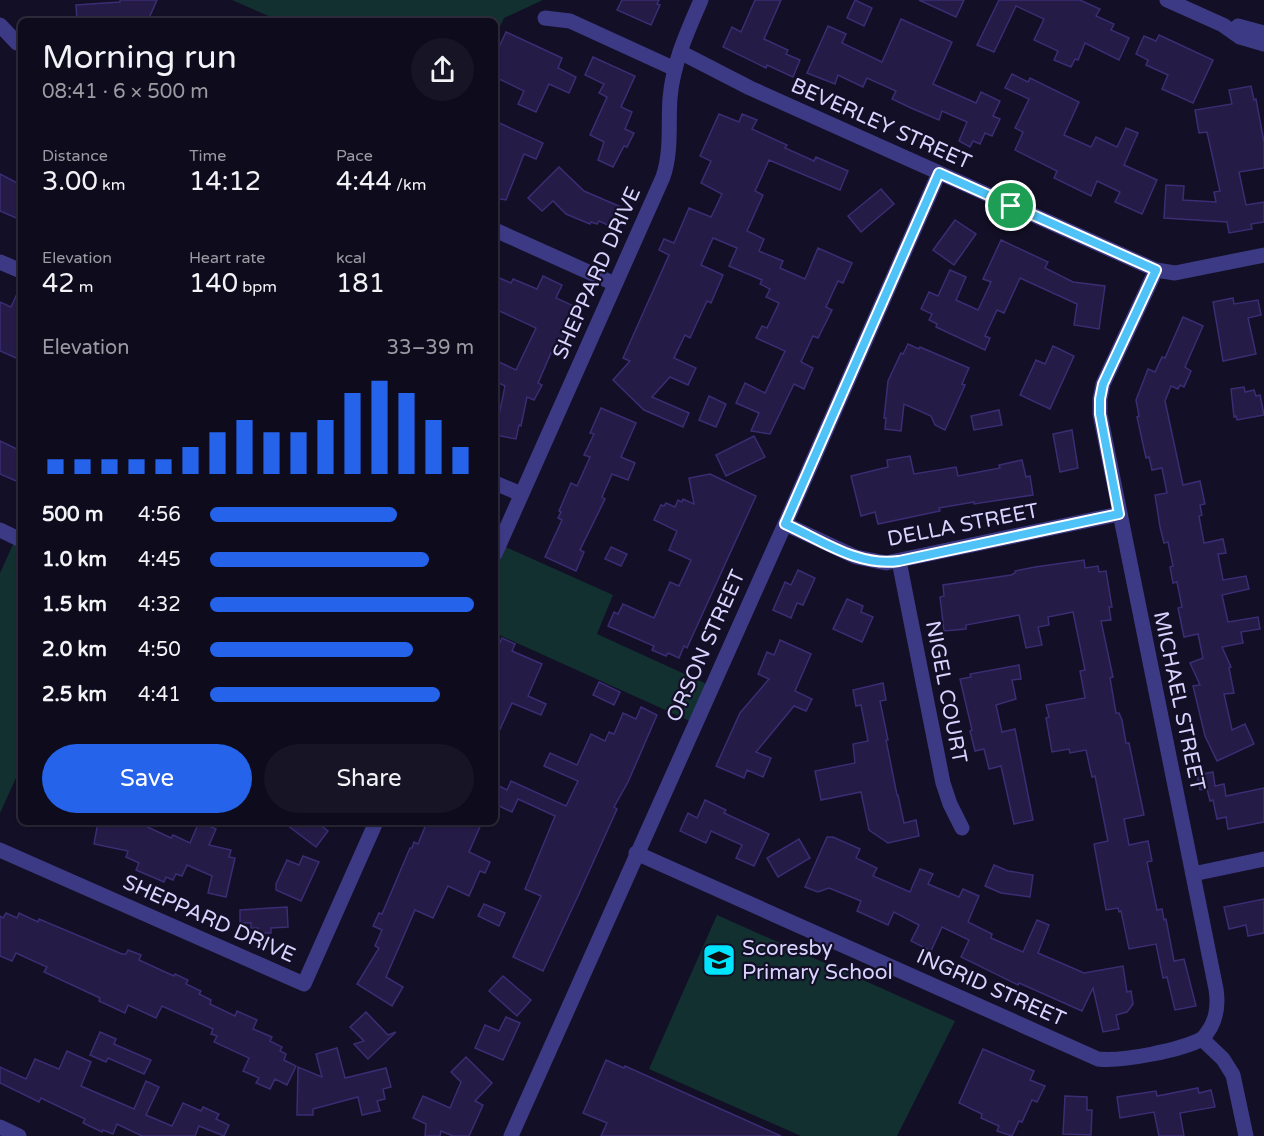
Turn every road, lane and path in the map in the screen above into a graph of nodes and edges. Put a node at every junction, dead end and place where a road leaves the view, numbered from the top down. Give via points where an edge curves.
1 (701, 0) edge
2 (1167, 0) edge
3 (545, 18) dead end
4 (1223, 25) junction
5 (0, 26) edge
6 (1264, 33) edge
7 (16, 43) dead end
8 (1264, 44) edge
9 (677, 61) junction
10 (939, 173) junction
11 (498, 231) edge
12 (1264, 255) edge
13 (0, 262) edge
14 (1156, 270) junction
15 (18, 271) edge
16 (615, 284) junction
17 (498, 484) edge
18 (521, 494) junction
19 (1119, 514) junction
20 (785, 524) junction
21 (0, 530) edge
22 (18, 539) edge
23 (498, 547) edge
24 (899, 561) junction
25 (375, 825) edge
26 (962, 828) dead end
27 (0, 850) edge
28 (636, 854) junction
29 (1264, 859) edge
30 (1193, 873) junction
31 (1202, 1039) junction
32 (0, 1127) edge
33 (20, 1136) edge
34 (511, 1136) edge
35 (1246, 1136) edge

1 - 9 street, SHEPPARD DRIVE
2 - 4 street
3 - 9 street, BEVERLEY STREET via 570,21
4 - 6 street
4 - 8 street via 1240,37
5 - 7 street
9 - 10 street, BEVERLEY STREET via 750,88
9 - 16 street, SHEPPARD DRIVE via 666,167
10 - 14 street, BEVERLEY STREET
10 - 20 street, ORSON STREET
11 - 16 street
12 - 14 street, BEVERLEY STREET via 1175,273
13 - 15 street
14 - 19 street, MICHAEL STREET via 1103,384 1100,399
16 - 18 street, SHEPPARD DRIVE
17 - 18 street
18 - 23 street, SHEPPARD DRIVE
19 - 24 street, DELLA STREET
19 - 30 street, MICHAEL STREET
20 - 24 street, DELLA STREET via 862,559 880,563
20 - 28 street, ORSON STREET
21 - 22 street
24 - 26 street, NIGEL COURT via 943,783
25 - 27 street, SHEPPARD DRIVE via 304,984
28 - 31 street, INGRID STREET via 1098,1059 1118,1060
28 - 34 street, ORSON STREET
29 - 30 street
30 - 31 street, MICHAEL STREET via 1218,1002 1215,1018
31 - 35 street via 1233,1075
32 - 33 street

